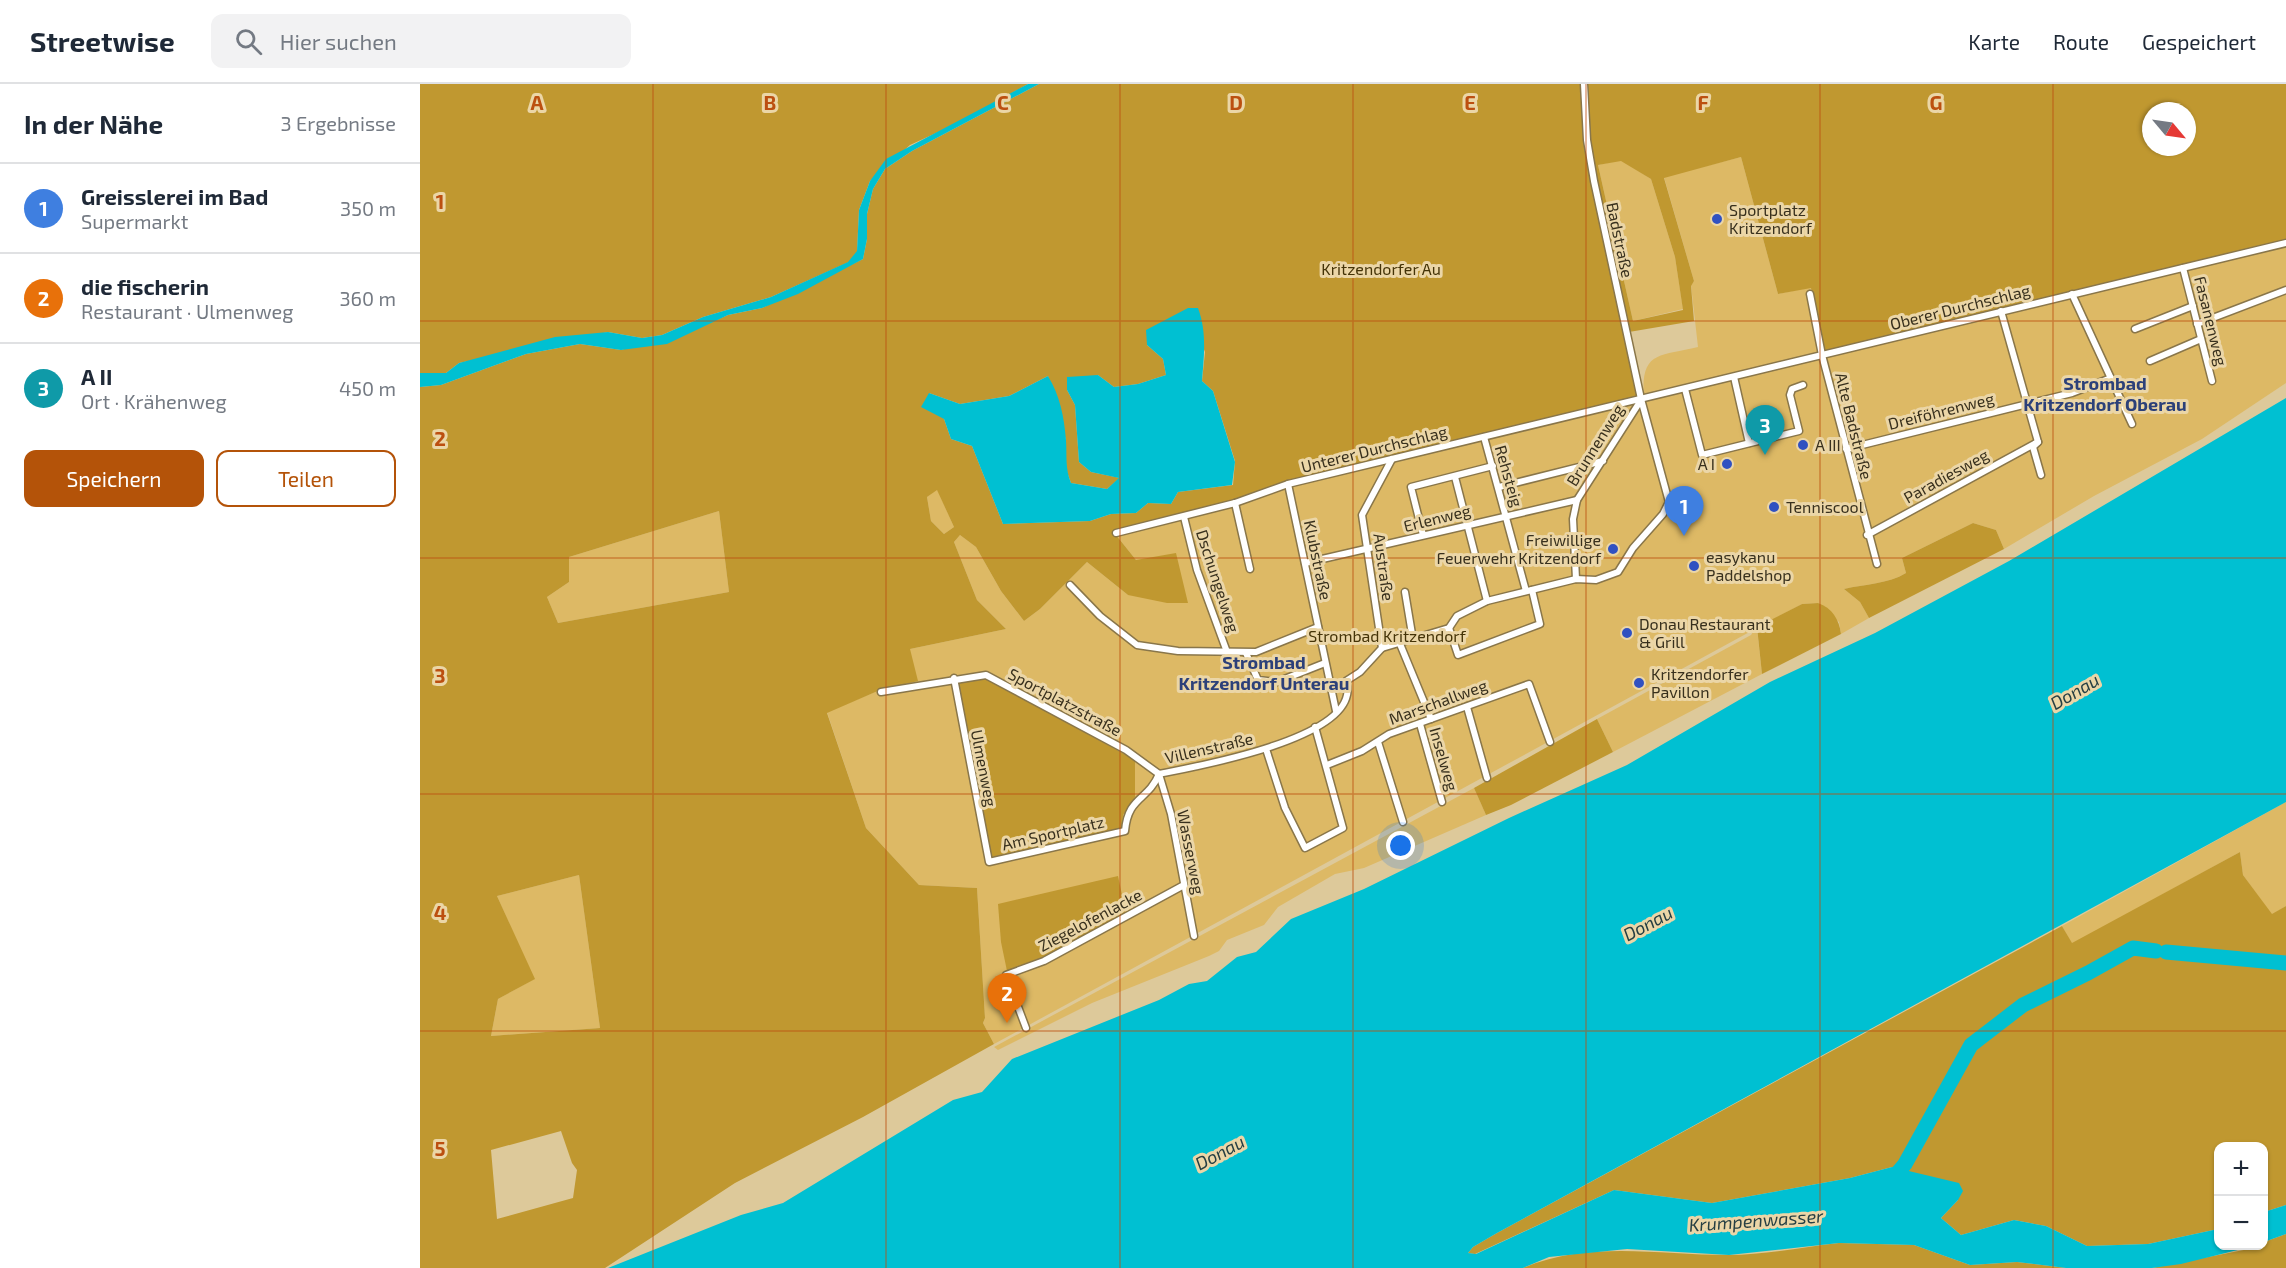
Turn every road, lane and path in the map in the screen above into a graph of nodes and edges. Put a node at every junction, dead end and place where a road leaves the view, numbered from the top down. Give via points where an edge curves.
1 (1584, 84) edge
2 (2286, 243) edge
3 (2183, 268) junction
4 (2286, 290) edge
5 (1810, 294) dead end
6 (2072, 294) junction
7 (2193, 306) junction
8 (2001, 311) junction
9 (2197, 324) junction
10 (2134, 329) dead end
11 (2201, 339) junction
12 (1822, 355) junction
13 (2150, 361) dead end
14 (1734, 377) junction
15 (2111, 378) junction
16 (2212, 381) dead end
17 (1803, 385) dead end
18 (1685, 388) junction
19 (1641, 399) junction
20 (2027, 404) junction
21 (2132, 424) dead end
22 (1484, 437) junction
23 (2037, 442) junction
24 (1749, 443) junction
25 (1846, 448) junction
26 (1392, 459) junction
27 (1603, 460) junction
28 (1493, 466) junction
29 (2041, 475) dead end
30 (1455, 477) junction
31 (1288, 484) junction
32 (1499, 487) junction
33 (1577, 500) junction
34 (1235, 503) junction
35 (1506, 515) junction
36 (1184, 517) junction
37 (1465, 525) junction
38 (1116, 533) dead end
39 (1423, 535) junction
40 (1867, 535) junction
41 (1367, 549) junction
42 (1305, 563) junction
43 (1877, 564) dead end
44 (1250, 569) dead end
45 (1576, 579) junction
46 (1070, 585) dead end
47 (1529, 591) junction
48 (1405, 592) dead end
49 (1487, 601) junction
50 (1318, 627) junction
51 (1449, 628) junction
52 (1413, 640) junction
53 (1400, 644) junction
54 (1382, 648) junction
55 (1227, 652) junction
56 (1246, 652) junction
57 (1325, 663) junction
58 (954, 678) junction
59 (881, 692) dead end
60 (1467, 707) junction
61 (1336, 711) junction
62 (1431, 719) junction
63 (1420, 724) junction
64 (1315, 727) junction
65 (1378, 742) junction
66 (1550, 742) dead end
67 (1266, 749) junction
68 (1327, 765) junction
69 (1159, 774) junction
70 (1487, 778) dead end
71 (1442, 802) dead end
72 (1403, 822) dead end
73 (989, 862) joint
74 (1184, 885) junction
75 (1194, 936) dead end
76 (1026, 1028) dead end

1 - 19 street, Badstraße via 1594,181
2 - 3 street, Oberer Durchschlag
3 - 6 street, Oberer Durchschlag
3 - 7 street, Fasanenweg
4 - 9 street
5 - 12 street, Alte Badstraße
6 - 8 street, Oberer Durchschlag
6 - 15 street
7 - 9 street, Fasanenweg
7 - 10 street
8 - 12 street, Oberer Durchschlag
8 - 20 street
9 - 11 street, Fasanenweg
11 - 13 street
11 - 16 street, Fasanenweg
12 - 14 street, Oberer Durchschlag
12 - 25 street, Alte Badstraße
14 - 18 street, Oberer Durchschlag
14 - 24 street
15 - 20 street, Dreiföhrenweg
15 - 21 street
17 - 24 street via 1790,394 1799,431
18 - 19 street, Oberer Durchschlag
18 - 24 street via 1702,455
19 - 22 street, Unterer Durchschlag
19 - 27 street, Brunnenweg
19 - 45 street, Badstraße via 1669,502 1618,572 1596,580
20 - 23 street
20 - 25 street, Dreiföhrenweg
22 - 26 street, Unterer Durchschlag
22 - 28 street, Rehsteig
23 - 29 street via 2033,447
23 - 40 street, Paradiesweg
25 - 40 street, Alte Badstraße
26 - 31 street, Unterer Durchschlag
26 - 41 street, Austraße via 1362,515
27 - 32 street
27 - 33 street, Brunnenweg
28 - 30 street
28 - 32 street, Rehsteig
30 - 37 street
30 - 39 street via 1411,487
31 - 34 street, Unterer Durchschlag
31 - 42 street, Klubstraße
32 - 35 street, Rehsteig
33 - 35 street, Erlenweg
33 - 45 street, Brunnenweg via 1573,519
34 - 36 street, Unterer Durchschlag
34 - 44 street
35 - 37 street, Erlenweg
35 - 47 street, Rehsteig
36 - 38 street, Unterer Durchschlag
36 - 55 street, Dschungelweg via 1197,570
37 - 39 street, Erlenweg
37 - 49 street
39 - 41 street, Erlenweg
40 - 43 street, Alte Badstraße
41 - 42 street, Erlenweg
41 - 54 street, Austraße
42 - 50 street, Klubstraße
45 - 47 street
46 - 55 street via 1100,616 1137,645
47 - 49 street
47 - 51 street, Rehsteig via 1540,624 1458,655
48 - 52 street
49 - 51 street via 1457,616
50 - 56 street via 1256,652
50 - 57 street, Klubstraße
51 - 52 street
52 - 53 street
53 - 54 street
53 - 62 street
54 - 61 street via 1346,681 1348,694
55 - 56 street
56 - 57 street via 1258,680 1277,682
57 - 61 street, Klubstraße
58 - 59 street, Sportplatzstraße
58 - 69 street, Sportplatzstraße via 986,675 1126,750
58 - 73 street, Ulmenweg
60 - 62 street, Marschallweg
60 - 66 street, Marschallweg via 1529,684
60 - 70 street
61 - 64 street
62 - 63 street, Marschallweg
63 - 65 street, Marschallweg via 1389,734
63 - 71 street, Inselweg
64 - 67 street, Villenstraße
64 - 68 street
65 - 68 street, Marschallweg
65 - 72 street
67 - 68 street via 1285,808 1305,848 1343,828
67 - 69 street, Villenstraße via 1241,758
69 - 73 street, Am Sportplatz via 1153,790 1135,801 1126,817 1125,831
69 - 74 street, Wasserweg
74 - 75 street, Wasserweg
74 - 76 street, Ziegelofenlacke via 1044,961 1006,975

